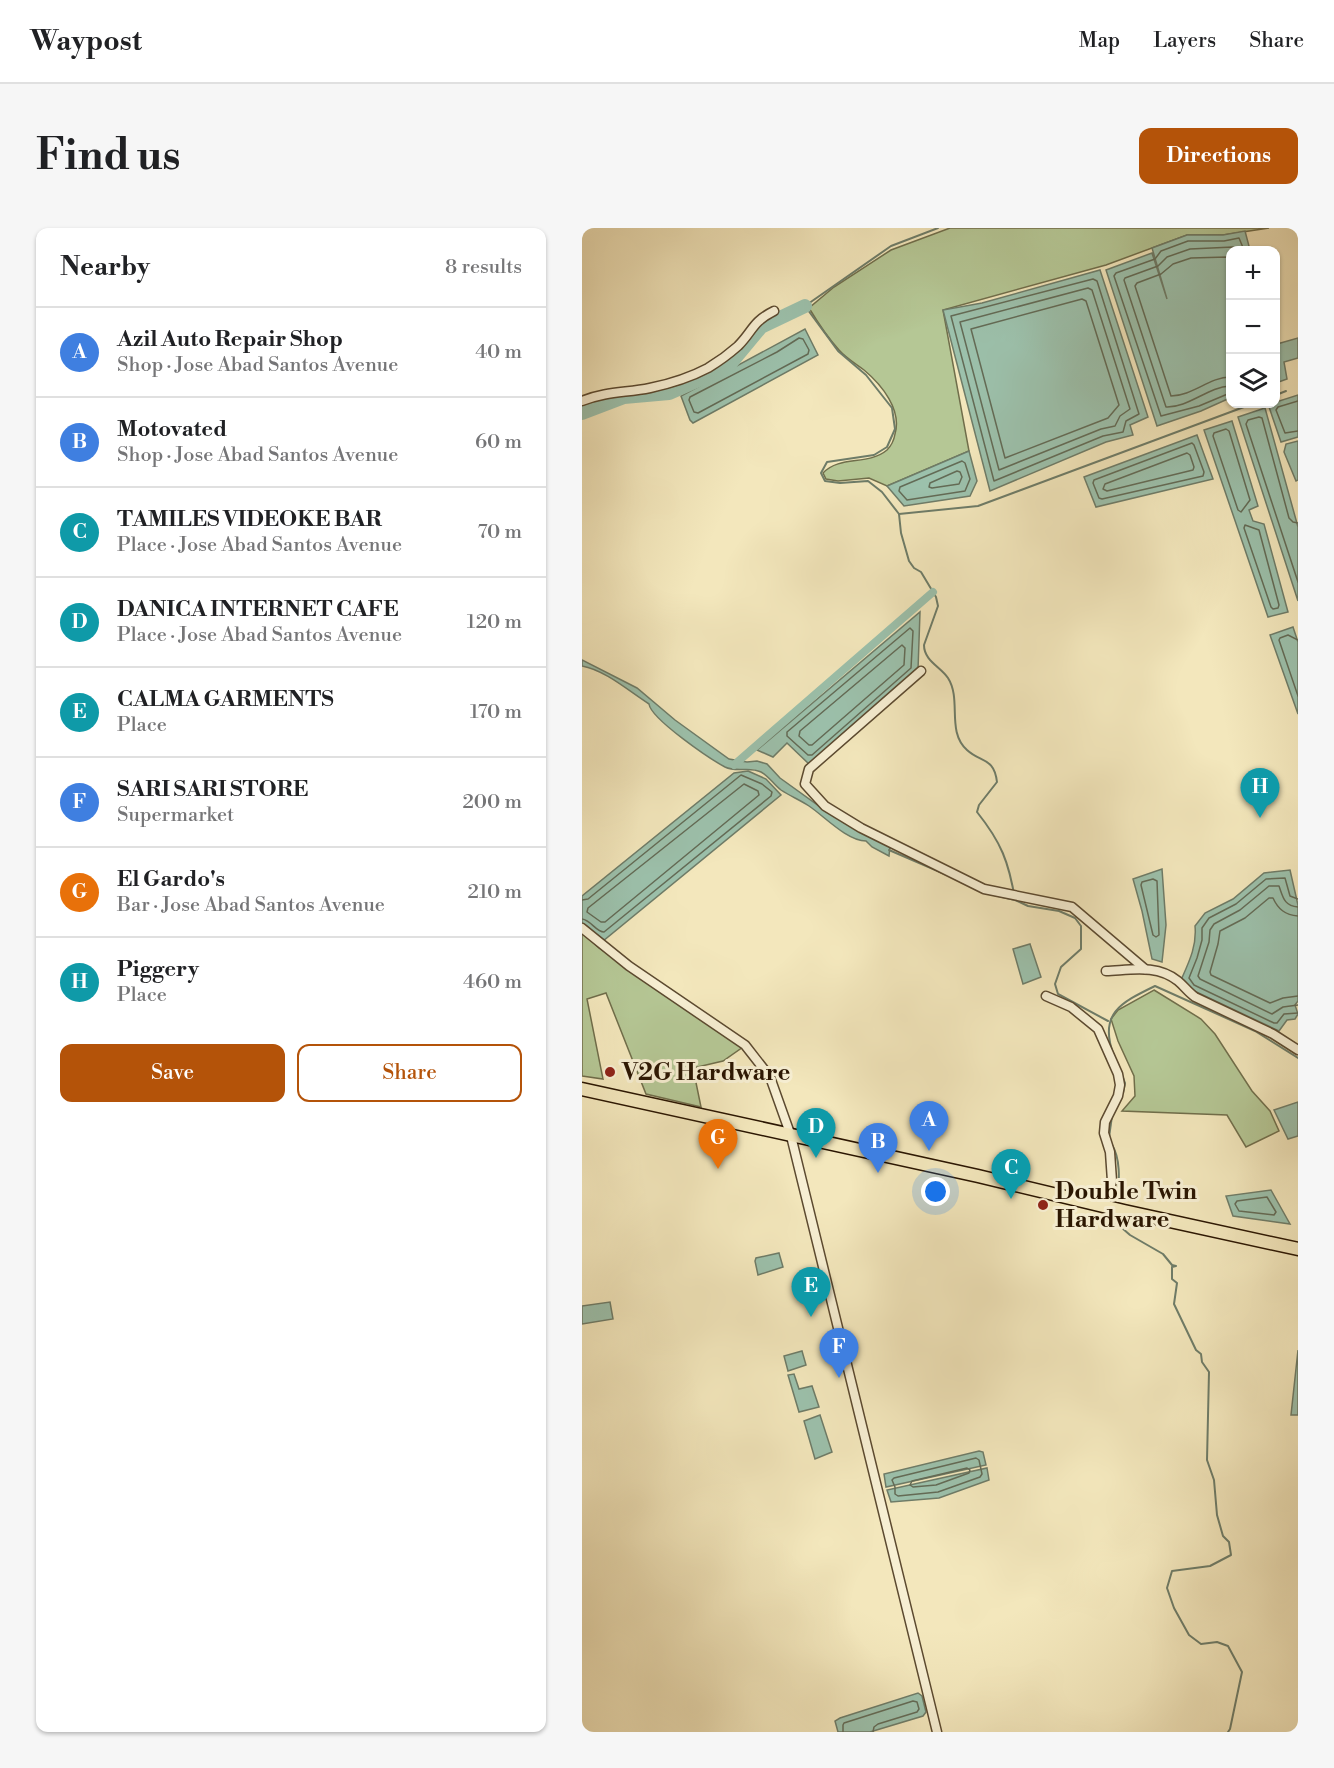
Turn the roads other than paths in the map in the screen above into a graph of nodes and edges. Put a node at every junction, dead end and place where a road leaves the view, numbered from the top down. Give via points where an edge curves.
1 (774, 311) dead end
2 (582, 401) edge
3 (921, 671) dead end
4 (582, 928) edge
5 (1145, 969) junction
6 (1106, 971) dead end
7 (1046, 996) dead end
8 (1298, 1050) edge
9 (582, 1089) edge
10 (790, 1136) junction
11 (1102, 1206) junction
12 (1298, 1249) edge
13 (937, 1732) edge

1 - 2 street via 762,316 720,361 697,373 651,388 601,393
3 - 5 street via 809,769 805,783 825,806 861,828 984,889 1072,907
4 - 10 street via 629,966 745,1045 770,1077
5 - 6 street
5 - 8 street via 1161,970 1195,997
7 - 11 street via 1071,1006 1098,1029 1118,1074 1118,1096 1105,1122 1112,1181
9 - 10 highway
10 - 11 highway
10 - 13 street
11 - 12 highway

